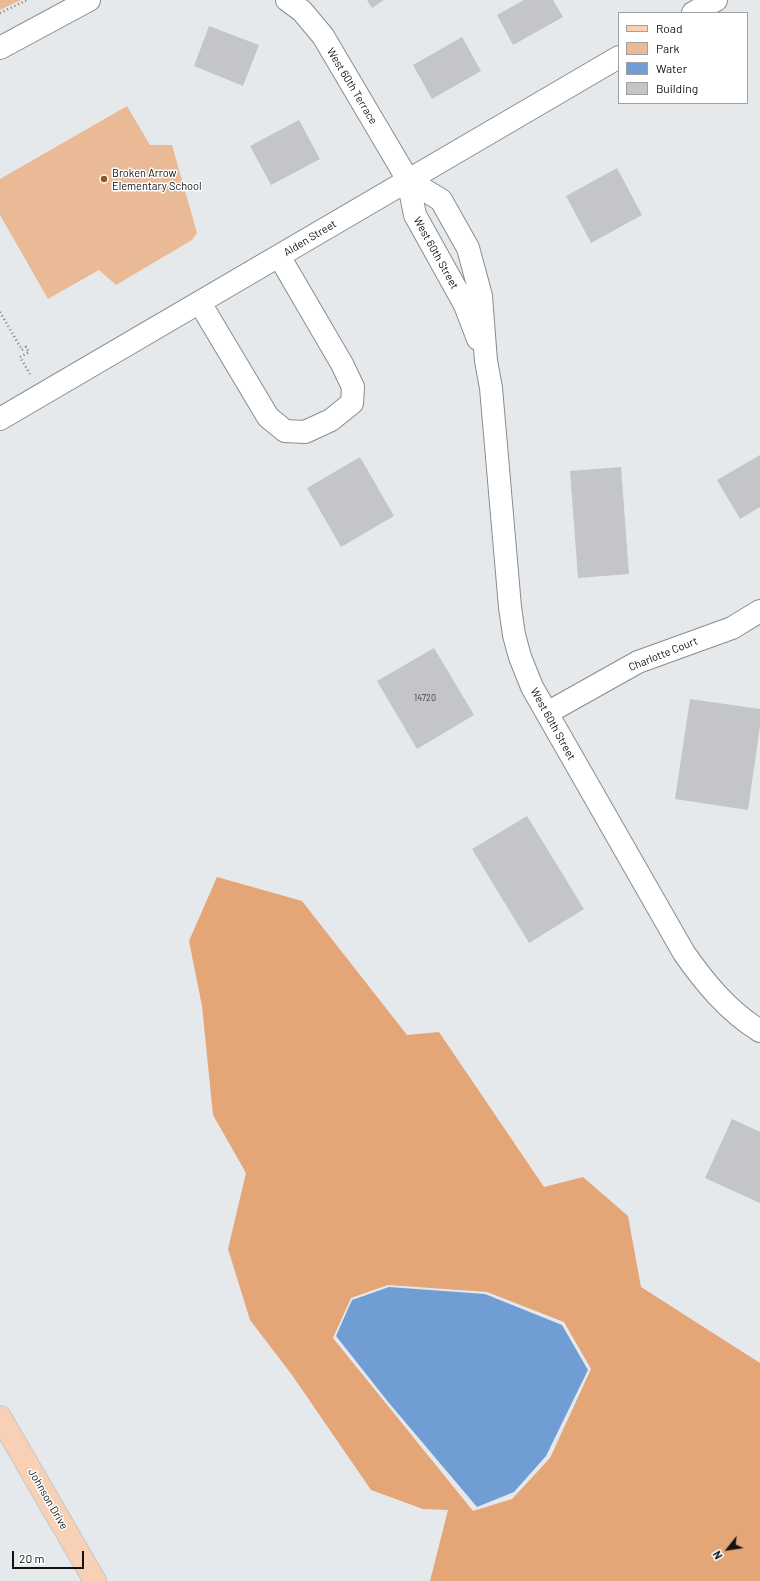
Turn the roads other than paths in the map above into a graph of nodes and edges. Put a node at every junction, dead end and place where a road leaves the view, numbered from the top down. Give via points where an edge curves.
1 (89, 0) edge
2 (287, 0) edge
3 (716, 0) edge
4 (695, 12) edge
5 (0, 48) edge
6 (618, 57) edge
7 (408, 180) junction
8 (280, 256) junction
9 (200, 302) junction
10 (486, 361) junction
11 (2, 412) edge
12 (760, 611) edge
13 (547, 713) junction
14 (760, 1031) edge
15 (0, 1417) edge
16 (95, 1581) edge

1 - 5 street
2 - 7 street, West 60th Terrace via 302,11 323,36
3 - 4 street
6 - 7 street, Alden Street
7 - 8 street, Alden Street
7 - 10 street, West 60th Street via 415,214 465,305
7 - 10 street, West 60th Street via 441,200 468,248 482,296
8 - 9 street, Alden Street
8 - 9 street via 353,387 352,403 331,420 305,432 285,431 268,417
9 - 11 street, Alden Street
10 - 13 street, West 60th Street via 491,388 514,635 532,687
12 - 13 street, Charlotte Court via 732,628 638,662
13 - 14 street, West 60th Street via 698,974 720,1000
15 - 16 main road, Johnson Drive

